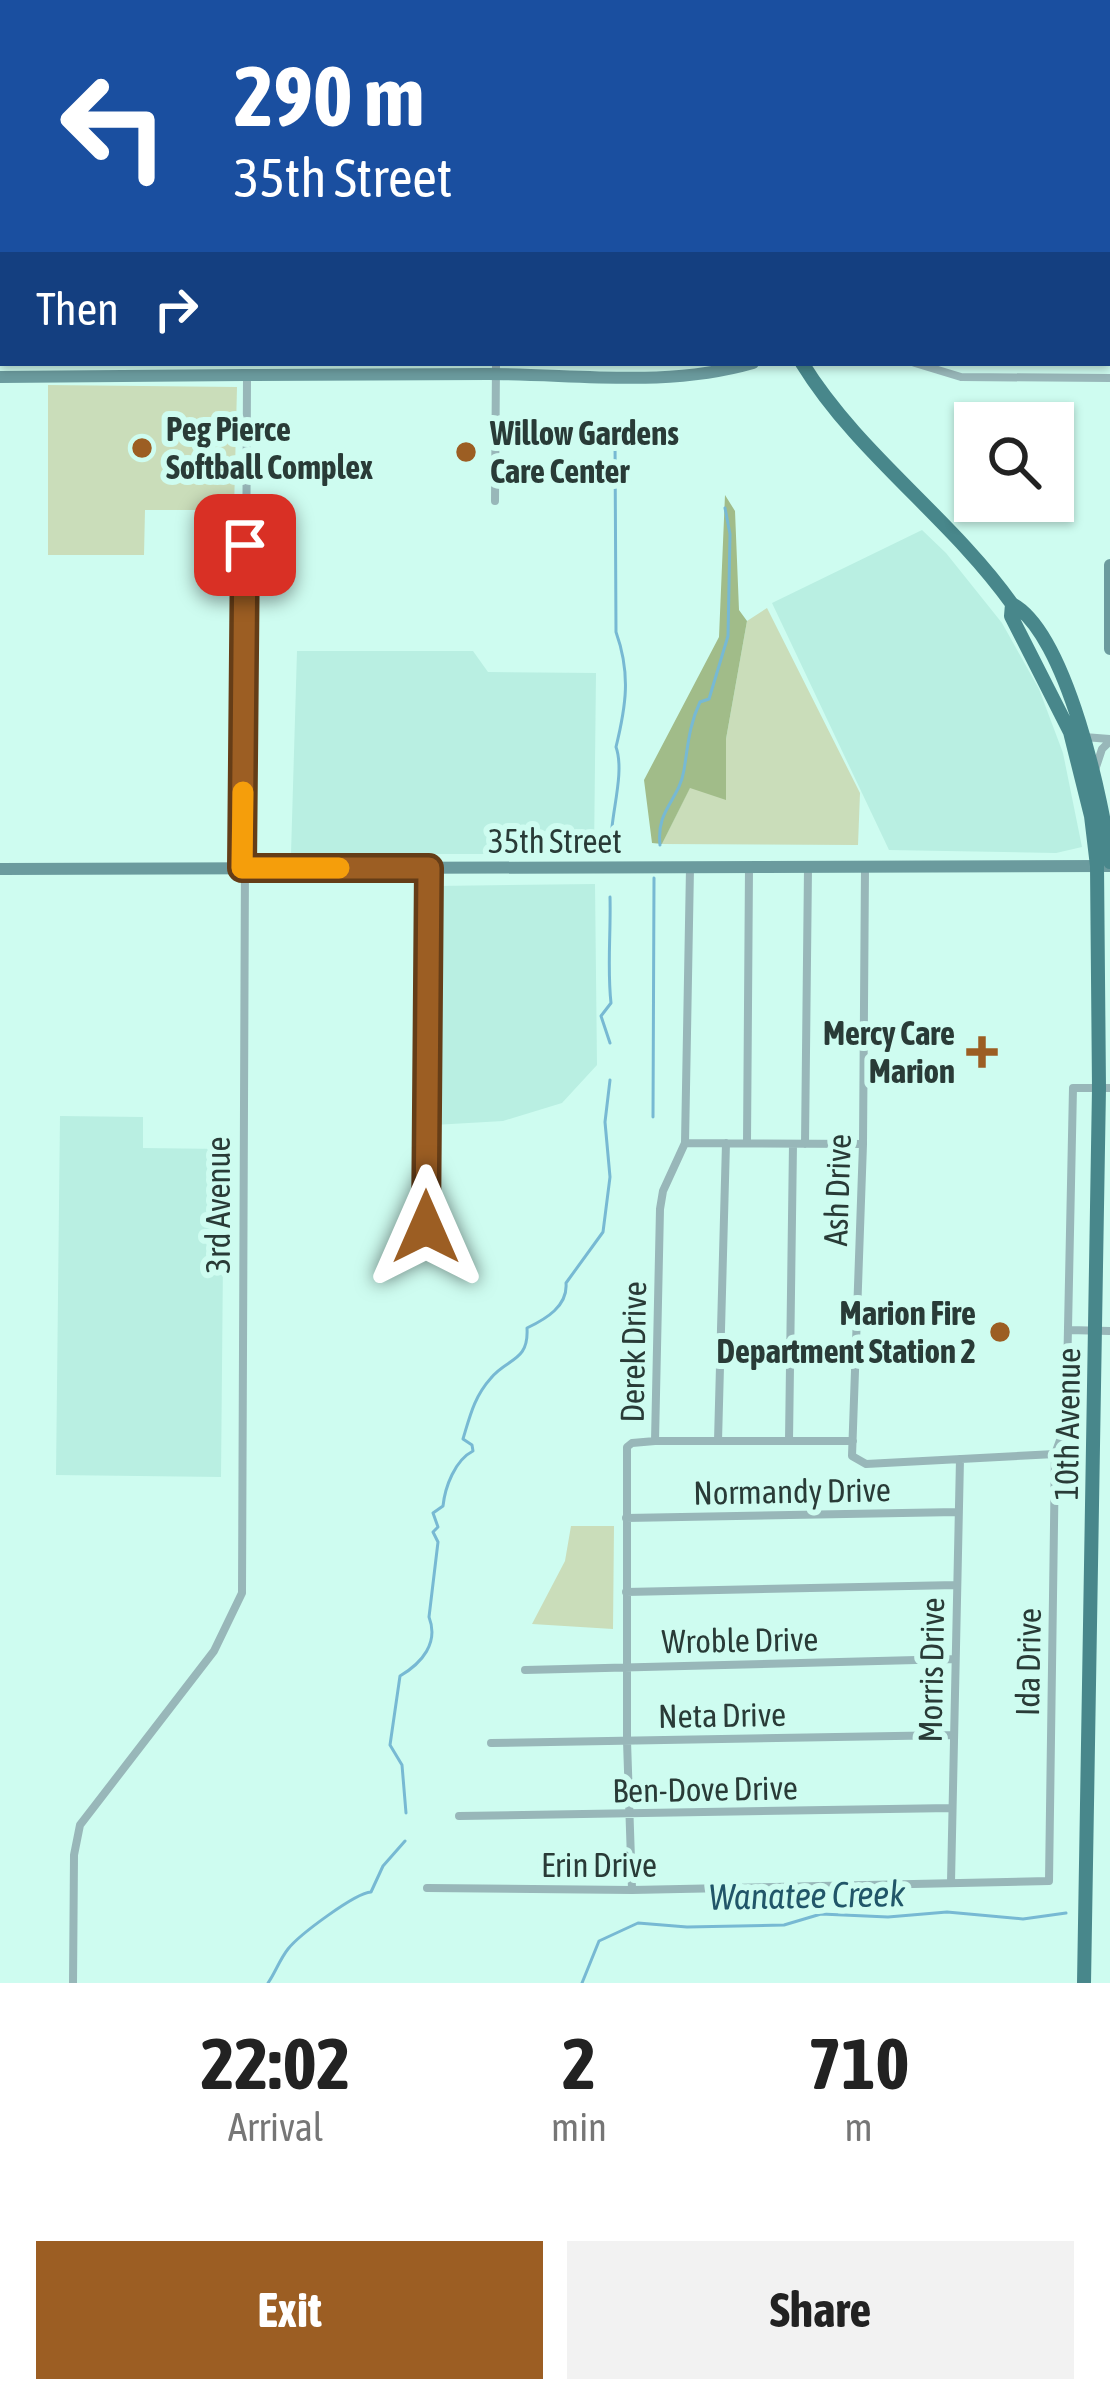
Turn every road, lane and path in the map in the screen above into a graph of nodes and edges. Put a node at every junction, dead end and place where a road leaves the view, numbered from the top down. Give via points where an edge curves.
1 (742, 366) edge
2 (804, 366) edge
3 (925, 366) edge
4 (172, 369) edge
5 (276, 369) edge
6 (381, 369) edge
7 (496, 369) edge
8 (247, 375) junction
9 (0, 377) edge
10 (1110, 378) edge
11 (495, 501) dead end
12 (1110, 565) edge
13 (1110, 592) edge
14 (1012, 604) junction
15 (1110, 649) edge
16 (1084, 737) junction
17 (1110, 740) edge
18 (1094, 772) junction
19 (1106, 865) edge
20 (0, 868) edge
21 (242, 868) junction
22 (429, 868) junction
23 (690, 868) junction
24 (749, 868) junction
25 (808, 868) junction
26 (865, 868) junction
27 (1105, 1088) edge
28 (685, 1143) junction
29 (726, 1144) junction
30 (747, 1144) junction
31 (793, 1144) junction
32 (805, 1144) junction
33 (862, 1144) junction
34 (426, 1227) dead end
35 (1068, 1330) junction
36 (1103, 1331) edge
37 (655, 1441) junction
38 (718, 1441) junction
39 (789, 1441) junction
40 (853, 1441) junction
41 (1055, 1454) junction
42 (959, 1459) junction
43 (958, 1512) junction
44 (626, 1518) junction
45 (957, 1585) junction
46 (626, 1592) junction
47 (955, 1659) junction
48 (627, 1667) junction
49 (525, 1670) dead end
50 (954, 1735) junction
51 (627, 1741) junction
52 (491, 1743) dead end
53 (952, 1808) junction
54 (459, 1816) dead end
55 (629, 1816) junction
56 (1049, 1871) joint
57 (951, 1882) junction
58 (427, 1888) dead end
59 (632, 1890) junction
60 (73, 1983) edge
61 (1084, 1983) edge

1 - 7 street via 658,378
2 - 14 main road
3 - 10 street via 961,377
4 - 8 street
4 - 9 street
5 - 6 street
5 - 8 street
6 - 7 street
7 - 11 street
8 - 21 street, 3rd Avenue
12 - 13 street
13 - 15 street
14 - 16 main road via 1045,644
14 - 19 main road via 1070,732
16 - 17 street
16 - 18 main road
17 - 18 street
18 - 19 main road
19 - 26 street, 35th Street
19 - 27 main road, 10th Avenue
20 - 21 street, 35th Street
21 - 22 street, 35th Street
21 - 60 street, 3rd Avenue via 242,1593 214,1652 80,1825
22 - 23 street, 35th Street
22 - 34 street
23 - 24 street, 35th Street
23 - 28 street, Derek Drive
24 - 25 street, 35th Street
24 - 30 street
25 - 26 street, 35th Street
25 - 32 street
26 - 33 street, Ash Drive
27 - 35 street, Ida Drive via 1073,1088
27 - 36 main road, 10th Avenue
28 - 29 street
28 - 37 street, Derek Drive via 660,1209
29 - 30 street
29 - 38 street
30 - 31 street
31 - 32 street
31 - 39 street
32 - 33 street
33 - 40 street, Ash Drive
35 - 36 street
35 - 41 street, Ida Drive via 1066,1424
36 - 61 main road, 10th Avenue
37 - 38 street
37 - 44 street, Derek Drive via 632,1443 624,1454
38 - 39 street
39 - 40 street
40 - 42 street via 853,1456 866,1464
41 - 42 street
41 - 56 street, Ida Drive
42 - 43 street, Morris Drive
43 - 44 street, Normandy Drive
43 - 45 street, Morris Drive
44 - 46 street, Derek Drive
45 - 46 street
45 - 47 street, Morris Drive
46 - 48 street, Derek Drive
47 - 48 street, Wroble Drive
47 - 50 street, Morris Drive
48 - 49 street, Wroble Drive
48 - 51 street, Derek Drive
50 - 51 street, Neta Drive
50 - 53 street, Morris Drive
51 - 52 street, Neta Drive
51 - 55 street, Derek Drive
53 - 55 street, Ben-Dove Drive
53 - 57 street, Morris Drive
54 - 55 street, Ben-Dove Drive
55 - 59 street, Derek Drive
56 - 57 street, Erin Drive via 1049,1881
57 - 59 street, Erin Drive
58 - 59 street, Erin Drive

